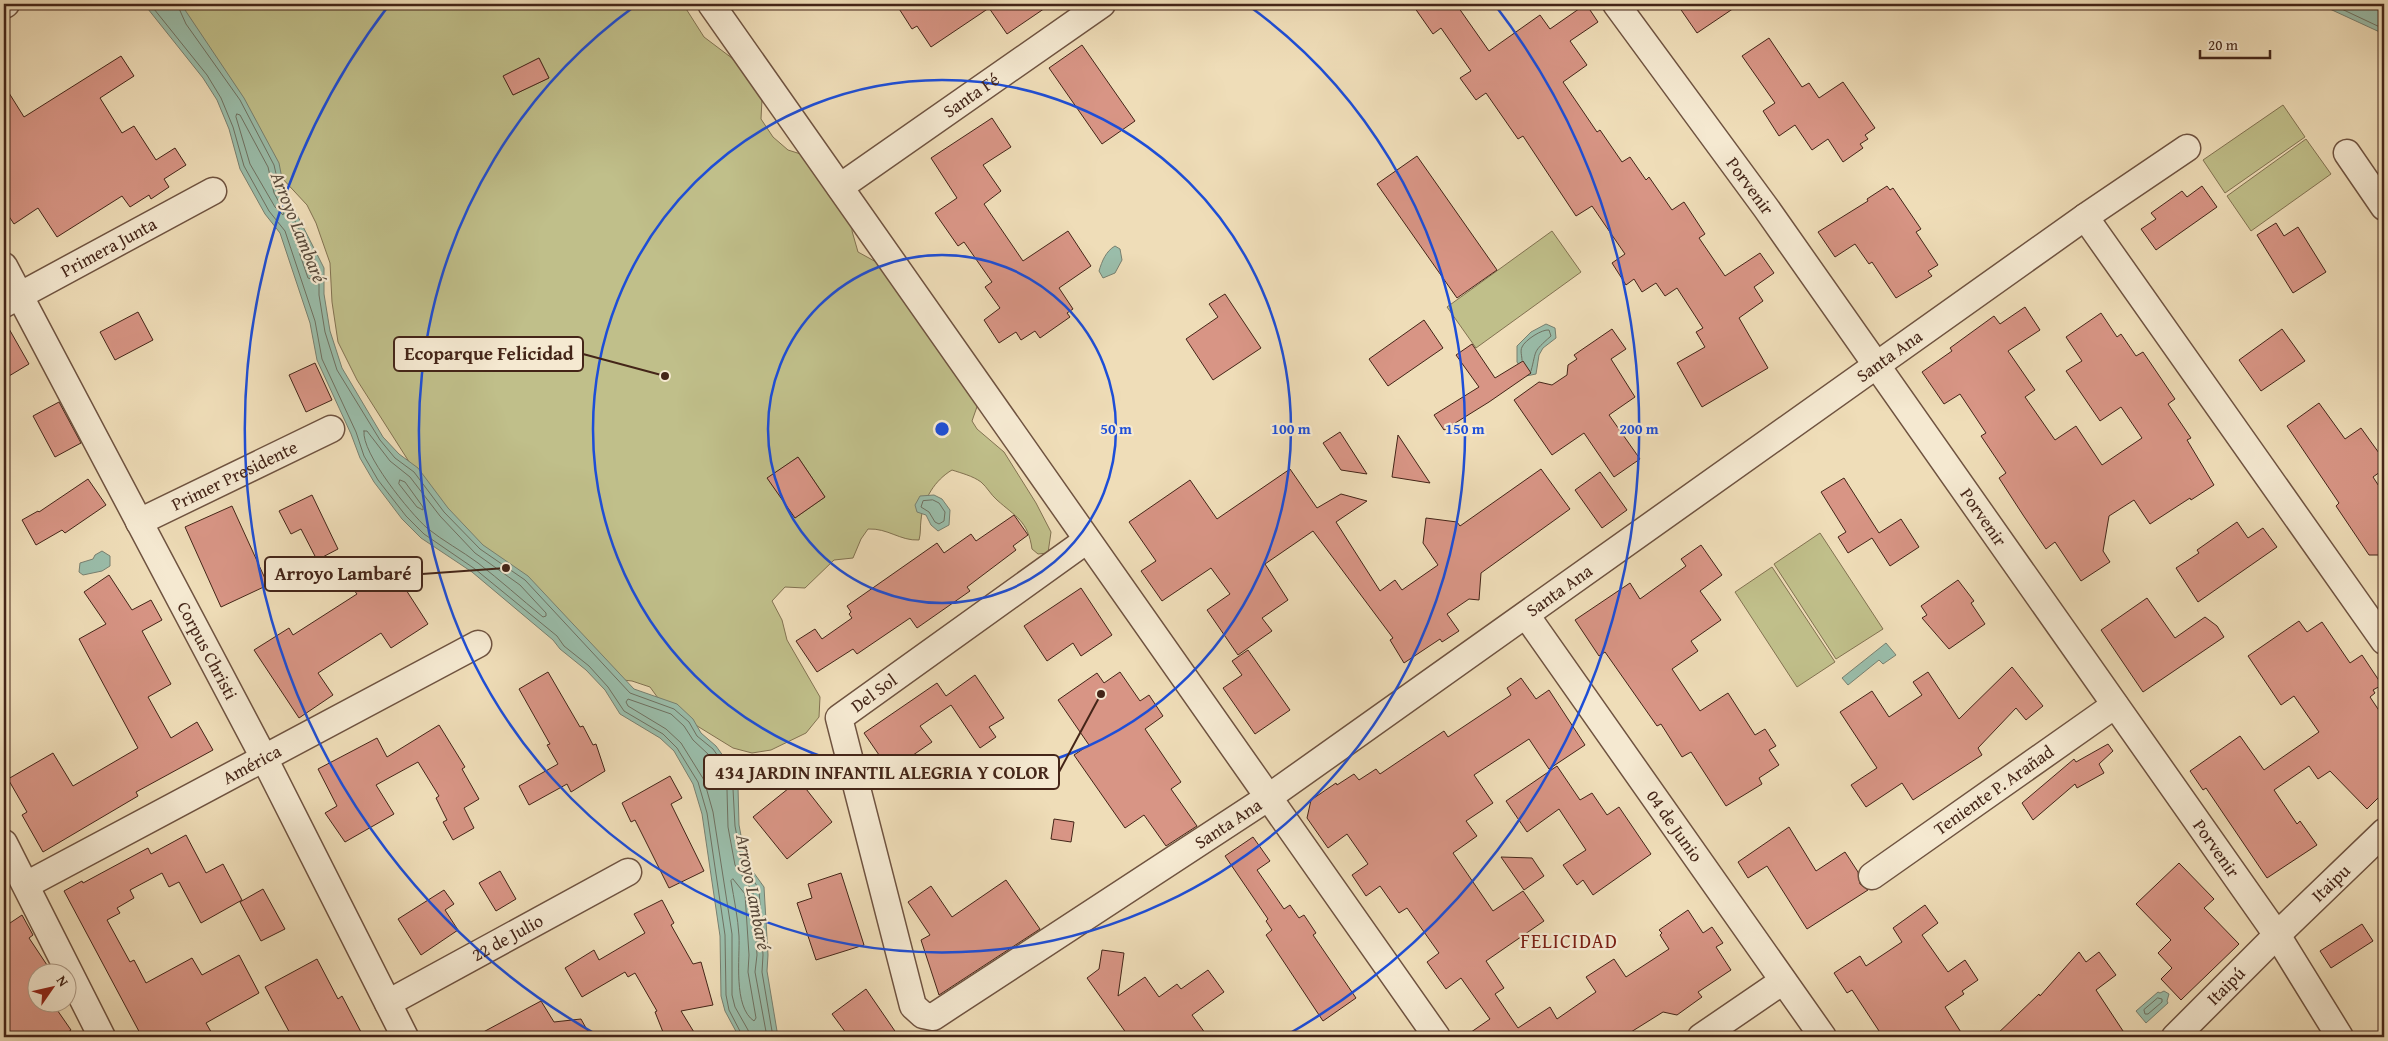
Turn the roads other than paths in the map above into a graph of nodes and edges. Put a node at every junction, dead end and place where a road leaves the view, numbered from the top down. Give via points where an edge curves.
1 (711, 4) edge
2 (1102, 4) edge
3 (1616, 4) edge
4 (2187, 148) dead end
5 (2347, 153) dead end
6 (840, 187) junction
7 (213, 191) dead end
8 (2384, 207) edge
9 (2085, 217) junction
10 (4, 266) edge
11 (11, 300) edge
12 (1877, 366) junction
13 (331, 429) dead end
14 (139, 522) junction
15 (1087, 540) junction
16 (1526, 615) junction
17 (2384, 641) edge
18 (478, 644) dead end
19 (2115, 705) junction
20 (264, 758) junction
21 (1268, 797) junction
22 (2384, 832) edge
23 (4, 843) edge
24 (628, 872) dead end
25 (1872, 876) dead end
26 (26, 884) junction
27 (2277, 935) junction
28 (1783, 981) junction
29 (388, 1003) junction
30 (923, 1015) joint
31 (102, 1037) edge
32 (405, 1037) edge
33 (1438, 1037) edge
34 (1701, 1037) edge
35 (1823, 1037) edge
36 (2175, 1037) edge
37 (2340, 1037) edge

1 - 6 street
2 - 6 street, Santa Fé
3 - 12 street, Porvenir
4 - 9 street, Santa Ana
5 - 8 street
6 - 15 street
7 - 11 street, Primera Junta
9 - 12 street, Santa Ana
9 - 17 street
10 - 11 street, Corpus Christi
11 - 14 street, Corpus Christi
12 - 16 street, Santa Ana
12 - 19 street, Porvenir
13 - 14 street, Primer Presidente
14 - 20 street, Corpus Christi
15 - 21 street
15 - 30 street, Del Sol via 840,718 914,1006
16 - 21 street, Santa Ana
16 - 28 street, 04 de Junio
18 - 20 street, América
19 - 25 street, Teniente P. Arañad
19 - 27 street, Porvenir
20 - 26 street, América
20 - 29 street, Corpus Christi
21 - 30 street, Santa Ana via 933,1017
21 - 33 street
22 - 27 street, Itaipu
23 - 26 street
24 - 29 street, 22 de Julio
26 - 31 street
27 - 36 street, Itaipú
27 - 37 street, Porvenir
28 - 34 street
28 - 35 street, 04 de Junio
29 - 32 street, Corpus Christi

